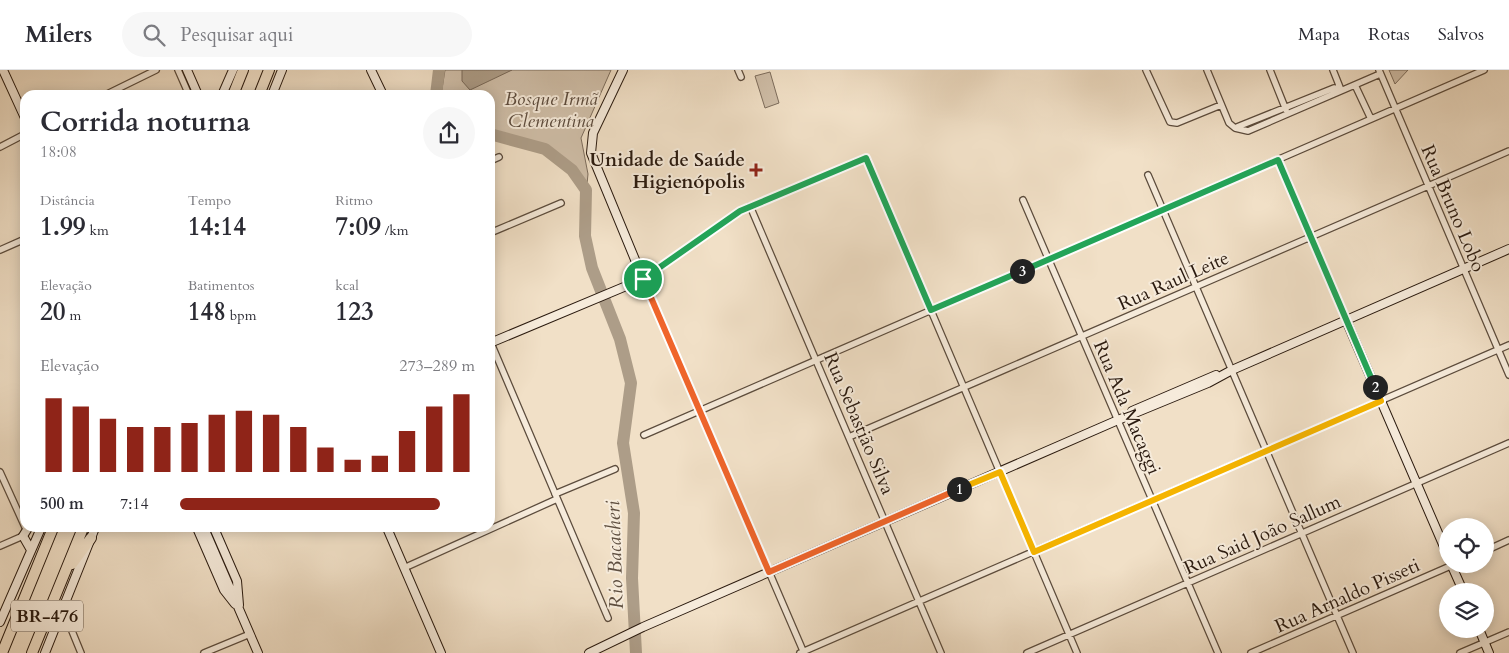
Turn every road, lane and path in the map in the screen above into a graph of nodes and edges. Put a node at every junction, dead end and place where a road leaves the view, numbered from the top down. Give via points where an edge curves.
1 (3, 70) edge
2 (156, 70) edge
3 (178, 70) edge
4 (187, 70) edge
5 (233, 70) edge
6 (243, 70) edge
7 (269, 70) edge
8 (282, 70) edge
9 (372, 70) edge
10 (623, 70) edge
11 (738, 70) edge
12 (1146, 70) edge
13 (1207, 70) edge
14 (1270, 70) edge
15 (1333, 70) edge
16 (1484, 70) edge
17 (1380, 72) edge
18 (740, 77) dead end
19 (1355, 84) junction
20 (115, 90) edge
21 (187, 90) edge
22 (196, 90) edge
23 (224, 90) edge
24 (235, 90) edge
25 (261, 90) edge
26 (274, 90) edge
27 (381, 90) edge
28 (1342, 90) junction
29 (1221, 105) junction
30 (20, 107) edge
31 (1286, 108) junction
32 (1395, 109) junction
33 (1288, 115) junction
34 (1371, 119) junction
35 (1235, 128) junction
36 (20, 137) edge
37 (0, 147) edge
38 (1509, 151) edge
39 (499, 158) dead end
40 (495, 159) edge
41 (1278, 160) junction
42 (1148, 175) dead end
43 (1428, 186) junction
44 (1023, 200) dead end
45 (561, 203) dead end
46 (750, 206) junction
47 (1163, 209) junction
48 (495, 231) edge
49 (1311, 237) junction
50 (20, 241) edge
51 (1509, 249) edge
52 (0, 250) edge
53 (1049, 259) junction
54 (1464, 269) junction
55 (643, 279) junction
56 (1196, 287) junction
57 (931, 310) junction
58 (1346, 320) junction
59 (1082, 336) junction
60 (495, 340) edge
61 (1509, 346) edge
62 (1498, 350) junction
63 (495, 354) edge
64 (816, 360) junction
65 (1232, 370) junction
66 (1509, 375) edge
67 (964, 388) junction
68 (1381, 401) junction
69 (699, 411) junction
70 (1118, 420) junction
71 (644, 435) dead end
72 (849, 438) junction
73 (1509, 443) edge
74 (1266, 451) junction
75 (615, 469) dead end
76 (0, 472) edge
77 (1000, 472) junction
78 (1416, 483) junction
79 (556, 496) junction
80 (1152, 500) junction
81 (20, 518) edge
82 (885, 521) junction
83 (495, 525) edge
84 (22, 532) edge
85 (26, 532) edge
86 (39, 532) edge
87 (51, 532) edge
88 (80, 532) edge
89 (93, 532) edge
90 (199, 532) edge
91 (206, 532) edge
92 (216, 532) edge
93 (389, 532) edge
94 (480, 532) edge
95 (1302, 533) junction
96 (1439, 535) edge
97 (91, 538) junction
98 (1509, 540) edge
99 (0, 546) edge
100 (1494, 547) edge
101 (31, 550) junction
102 (1034, 552) junction
103 (404, 568) junction
104 (1439, 570) edge
105 (769, 572) junction
106 (61, 579) junction
107 (1188, 583) junction
108 (919, 601) junction
109 (63, 609) junction
110 (239, 610) junction
111 (1337, 615) junction
112 (608, 618) dead end
113 (0, 622) edge
114 (1509, 632) edge
115 (250, 634) junction
116 (1069, 635) junction
117 (1483, 638) edge
118 (1485, 642) junction
119 (2, 653) edge
120 (32, 653) edge
121 (45, 653) edge
122 (80, 653) edge
123 (204, 653) edge
124 (258, 653) edge
125 (441, 653) edge
126 (589, 653) edge
127 (802, 653) edge
128 (942, 653) edge
129 (1027, 653) edge
130 (1077, 653) edge
131 (1218, 653) edge
132 (1250, 653) edge
133 (1353, 653) edge
134 (1460, 653) edge
135 (1489, 653) edge

1 - 30 street
2 - 20 street
3 - 21 street
4 - 22 street
5 - 23 street
6 - 24 highway
7 - 25 highway
8 - 26 street
9 - 27 street
10 - 55 street via 593,133 591,153
11 - 18 street
12 - 29 street via 1170,122 1177,123
13 - 29 street
14 - 31 street
15 - 28 street
16 - 32 street
17 - 19 street
17 - 32 street, Rua Bruno Lobo
19 - 28 street
19 - 34 street
28 - 31 street via 1334,88
28 - 33 street
29 - 35 street via 1229,123
31 - 33 street
31 - 35 street
32 - 34 street
32 - 43 street, Rua Bruno Lobo
33 - 35 street via 1254,129
34 - 41 street
36 - 37 street
38 - 43 street, Rua Raul Leite
39 - 40 street
41 - 47 street
41 - 49 street
42 - 47 street
43 - 49 street, Rua Raul Leite
43 - 54 street, Rua Bruno Lobo
44 - 53 street, Rua Ada Macaggi
45 - 48 street
46 - 55 street
46 - 57 street via 866,158
46 - 64 street, Rua Sebastião Silva
47 - 53 street
47 - 56 street
49 - 56 street, Rua Raul Leite
49 - 58 street
50 - 52 street
51 - 54 street
53 - 57 street
53 - 59 street, Rua Ada Macaggi
54 - 58 street
54 - 62 street, Rua Bruno Lobo
55 - 60 street
55 - 69 street
56 - 59 street, Rua Raul Leite
56 - 65 street
57 - 64 street
57 - 67 street
58 - 65 street
58 - 68 street
59 - 67 street, Rua Raul Leite
59 - 70 street, Rua Ada Macaggi
61 - 62 street
62 - 66 street, Rua Bruno Lobo
62 - 68 street
63 - 79 street
64 - 69 street
64 - 72 street, Rua Sebastião Silva
65 - 70 street via 1204,378
65 - 74 street
67 - 72 street, Rua Raul Leite
67 - 77 street
68 - 74 street
68 - 78 street
69 - 71 street
69 - 105 street
70 - 77 street
70 - 80 street, Rua Ada Macaggi
72 - 82 street, Rua Sebastião Silva
73 - 78 street, Rua Said João Sallum
74 - 80 street
74 - 95 street
75 - 79 street
76 - 81 street
77 - 82 street
77 - 102 street
78 - 95 street, Rua Said João Sallum
78 - 96 street
79 - 83 street
79 - 112 street
80 - 102 street
80 - 107 street, Rua Ada Macaggi
82 - 105 street
82 - 108 street, Rua Sebastião Silva
84 - 99 street
85 - 101 street
86 - 101 street
87 - 119 highway, BR-476
88 - 106 highway, BR-476
89 - 97 street
90 - 110 street via 224,590
91 - 110 street
92 - 110 street via 238,582
93 - 103 street
94 - 103 street
95 - 107 street, Rua Said João Sallum
95 - 111 street
97 - 106 highway
97 - 109 street
98 - 100 street
101 - 113 street
102 - 108 street
102 - 116 street
103 - 125 street
104 - 111 street, Rua Arnaldo Pisseti
105 - 126 street
105 - 127 street
106 - 120 highway, BR-476
107 - 116 street, Rua Said João Sallum
107 - 131 street, Rua Ada Macaggi
108 - 127 street
108 - 128 street, Rua Sebastião Silva
109 - 121 street
109 - 122 street
110 - 115 street
111 - 132 street, Rua Arnaldo Pisseti
111 - 133 street
114 - 118 street
115 - 123 street
115 - 124 street
116 - 129 street, Rua Said João Sallum
116 - 130 street
117 - 118 street
118 - 134 street
118 - 135 street

